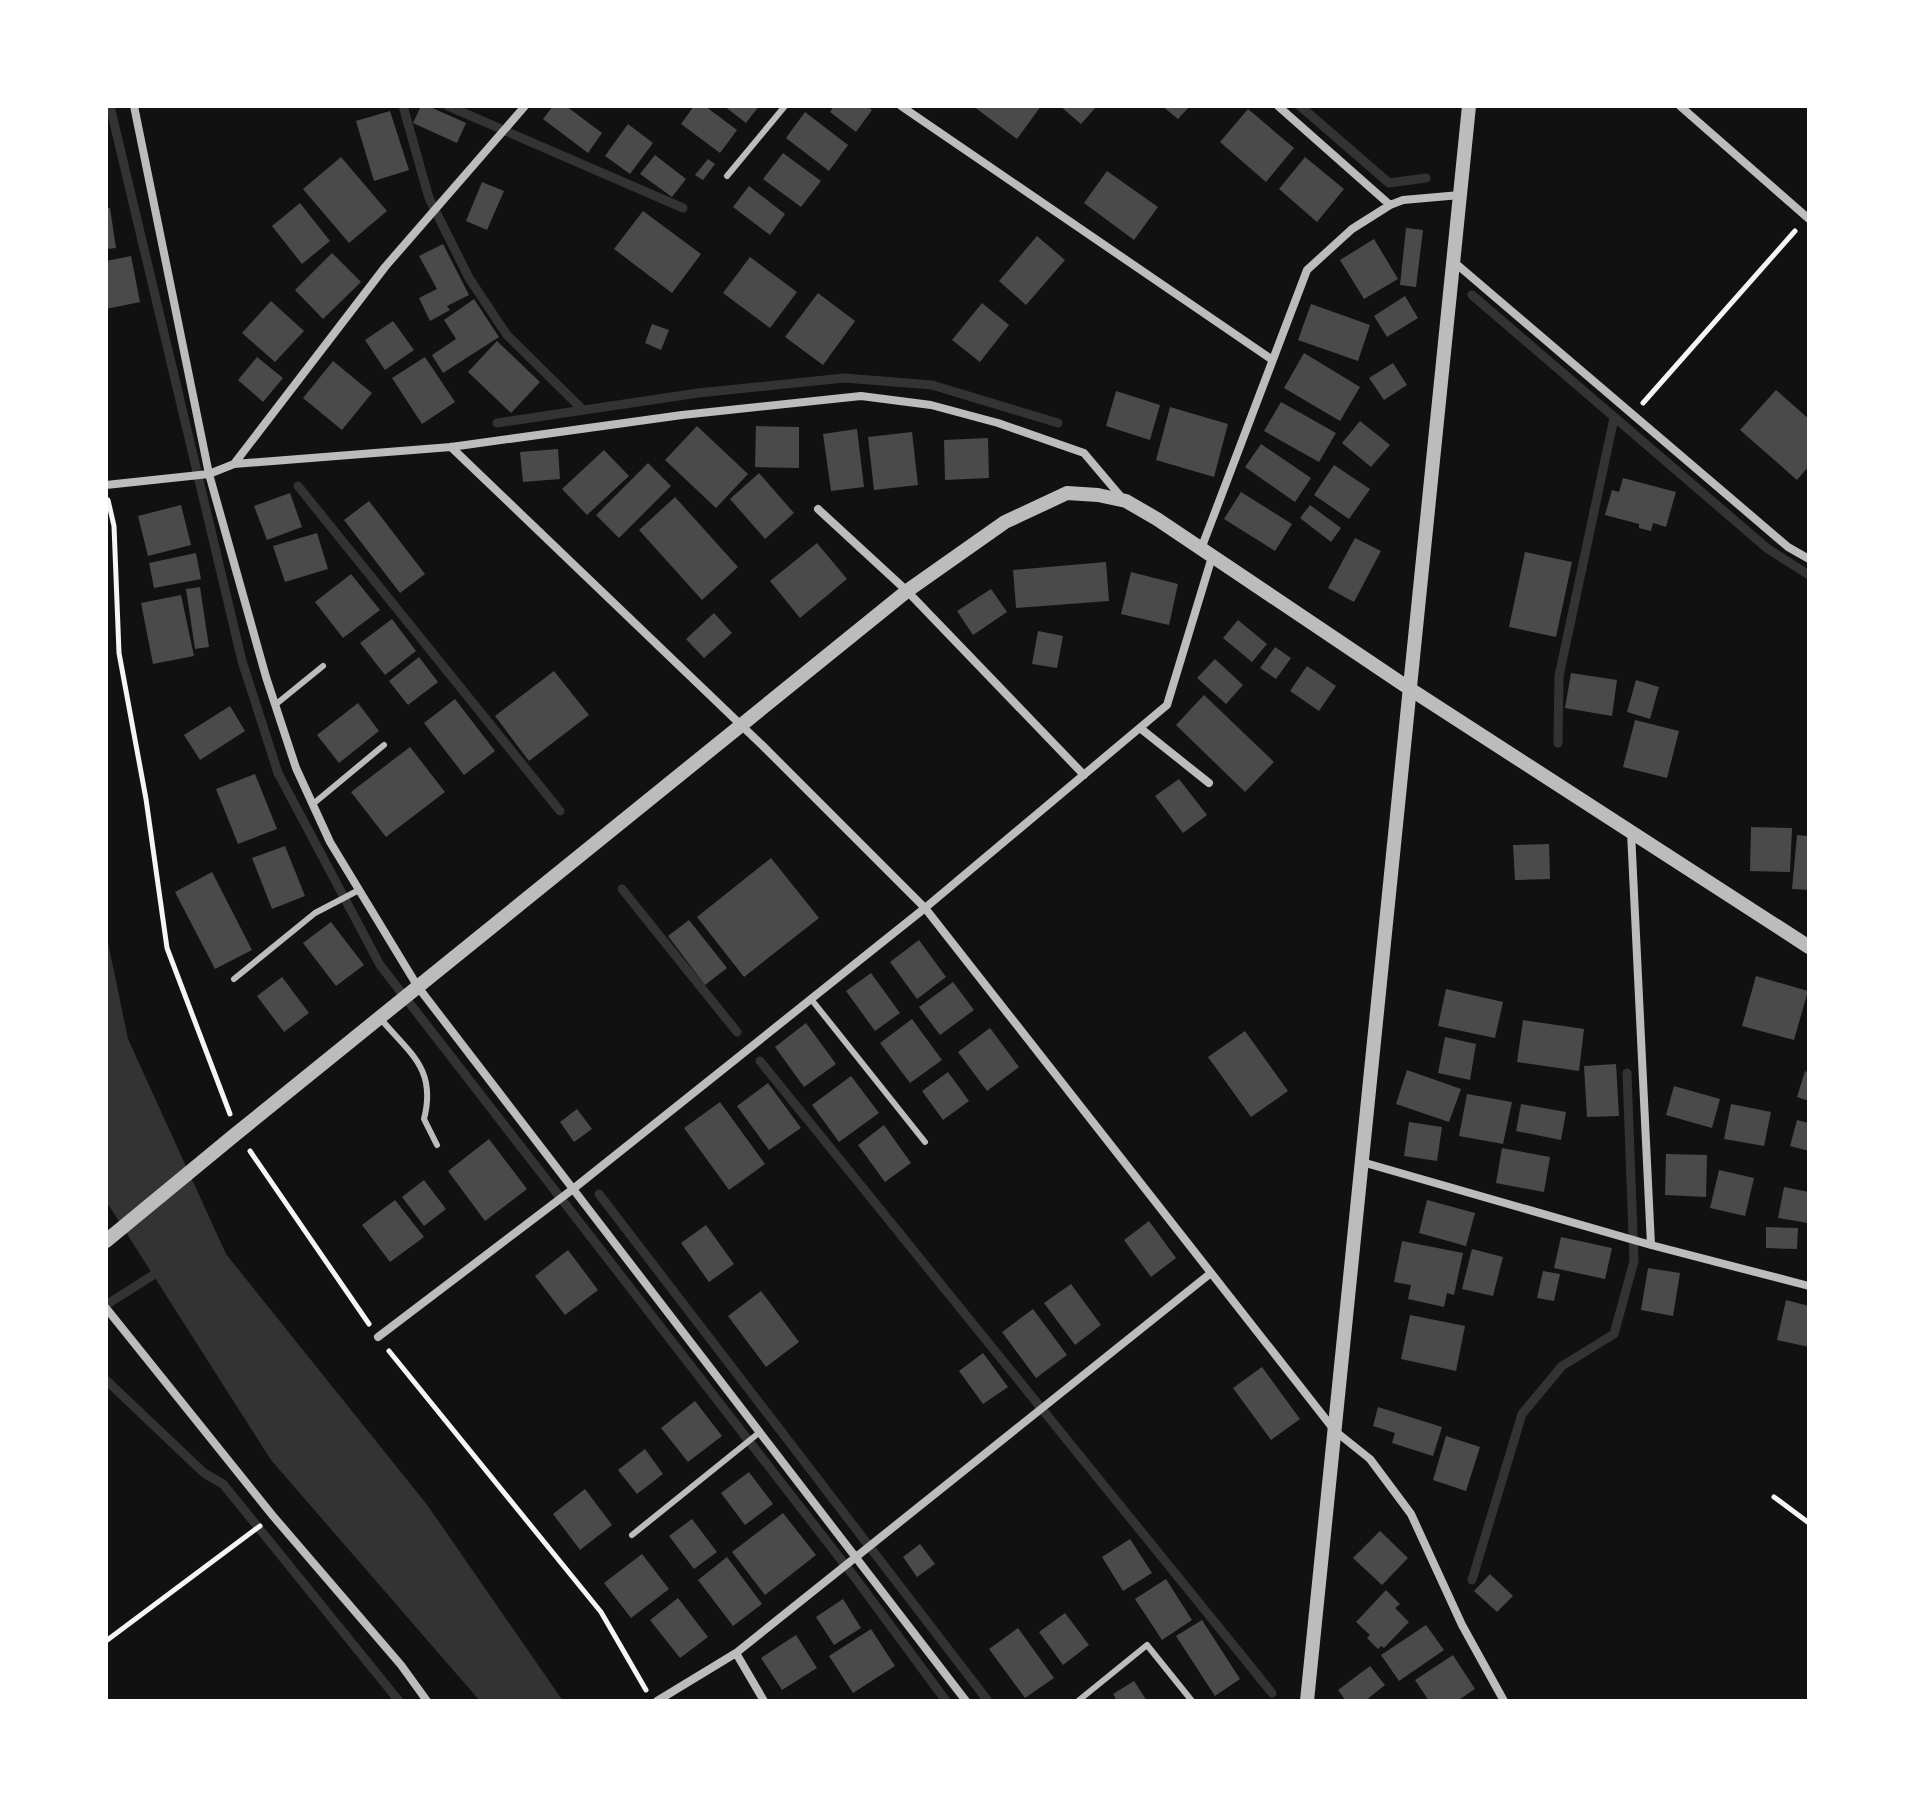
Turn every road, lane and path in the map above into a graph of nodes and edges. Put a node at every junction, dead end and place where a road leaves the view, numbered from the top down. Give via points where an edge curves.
1 (134, 106) edge
2 (525, 106) edge
3 (785, 106) edge
4 (901, 106) edge
5 (1278, 106) edge
6 (1469, 106) edge
7 (1680, 106) edge
8 (727, 176) dead end
9 (1460, 195) junction
10 (1390, 205) junction
11 (1809, 219) edge
12 (1799, 227) dead end
13 (1453, 261) junction
14 (1271, 359) junction
15 (1633, 415) junction
16 (451, 447) junction
17 (234, 464) junction
18 (209, 474) junction
19 (106, 485) edge
20 (106, 492) edge
21 (1126, 501) junction
22 (818, 509) dead end
23 (1207, 554) junction
24 (1809, 559) edge
25 (907, 591) junction
26 (323, 666) dead end
27 (1410, 689) junction
28 (275, 705) junction
29 (740, 725) junction
30 (1140, 728) junction
31 (384, 745) dead end
32 (1084, 775) junction
33 (1209, 783) dead end
34 (313, 804) junction
35 (1631, 831) junction
36 (359, 890) junction
37 (925, 908) junction
38 (1809, 947) edge
39 (234, 979) dead end
40 (418, 987) junction
41 (811, 999) junction
42 (380, 1018) junction
43 (226, 1104) dead end
44 (925, 1142) dead end
45 (437, 1145) dead end
46 (254, 1156) dead end
47 (1362, 1162) junction
48 (573, 1189) junction
49 (106, 1241) edge
50 (1651, 1245) junction
51 (1211, 1273) junction
52 (1809, 1286) edge
53 (106, 1308) edge
54 (378, 1337) junction
55 (1335, 1431) junction
56 (760, 1432) junction
57 (1774, 1497) dead end
58 (273, 1516) junction
59 (1809, 1523) edge
60 (632, 1535) dead end
61 (855, 1555) junction
62 (106, 1641) edge
63 (736, 1653) junction
64 (427, 1701) edge
65 (655, 1701) edge
66 (764, 1701) edge
67 (966, 1701) edge
68 (1078, 1701) edge
69 (1192, 1701) edge
70 (1307, 1701) edge
71 (1504, 1701) edge

1 - 18 street
2 - 17 street via 385,267
3 - 8 lane
4 - 14 street
5 - 10 street
6 - 9 street
7 - 11 street
9 - 10 street
9 - 13 street
10 - 14 street via 1352,229 1307,270
12 - 15 path
13 - 15 street
13 - 27 street
14 - 23 street
15 - 24 street via 1788,547
16 - 17 street
16 - 21 street via 861,396 931,405 1084,453
16 - 29 street
17 - 18 street
18 - 19 street
18 - 28 street
20 - 43 path via 114,526 119,653 167,948
21 - 23 street
21 - 25 street via 1067,493 1005,522
22 - 25 street
23 - 27 street
23 - 30 street via 1167,705
25 - 29 street
25 - 32 street
26 - 28 lane
27 - 35 street
27 - 47 street
28 - 34 street
29 - 37 street
29 - 40 street
30 - 32 street
30 - 33 street
31 - 34 lane
32 - 37 street
34 - 36 street
35 - 38 street
35 - 50 street
36 - 39 lane via 315,913
36 - 40 street
37 - 41 street
37 - 51 street
40 - 42 street
40 - 48 street
41 - 44 lane
41 - 48 street
42 - 45 lane via 427,1079 424,1119
42 - 49 street
46 - 54 path
47 - 50 street
47 - 55 street
48 - 54 street
48 - 56 street
50 - 52 street
51 - 55 street
51 - 61 street
53 - 58 street
54 - 65 path via 601,1612
55 - 70 street
55 - 71 street via 1370,1459 1411,1514
56 - 60 lane
56 - 61 street
57 - 59 path
58 - 62 path
58 - 64 street
61 - 63 street
61 - 67 street
63 - 65 street
63 - 66 street
68 - 69 lane via 1147,1645

